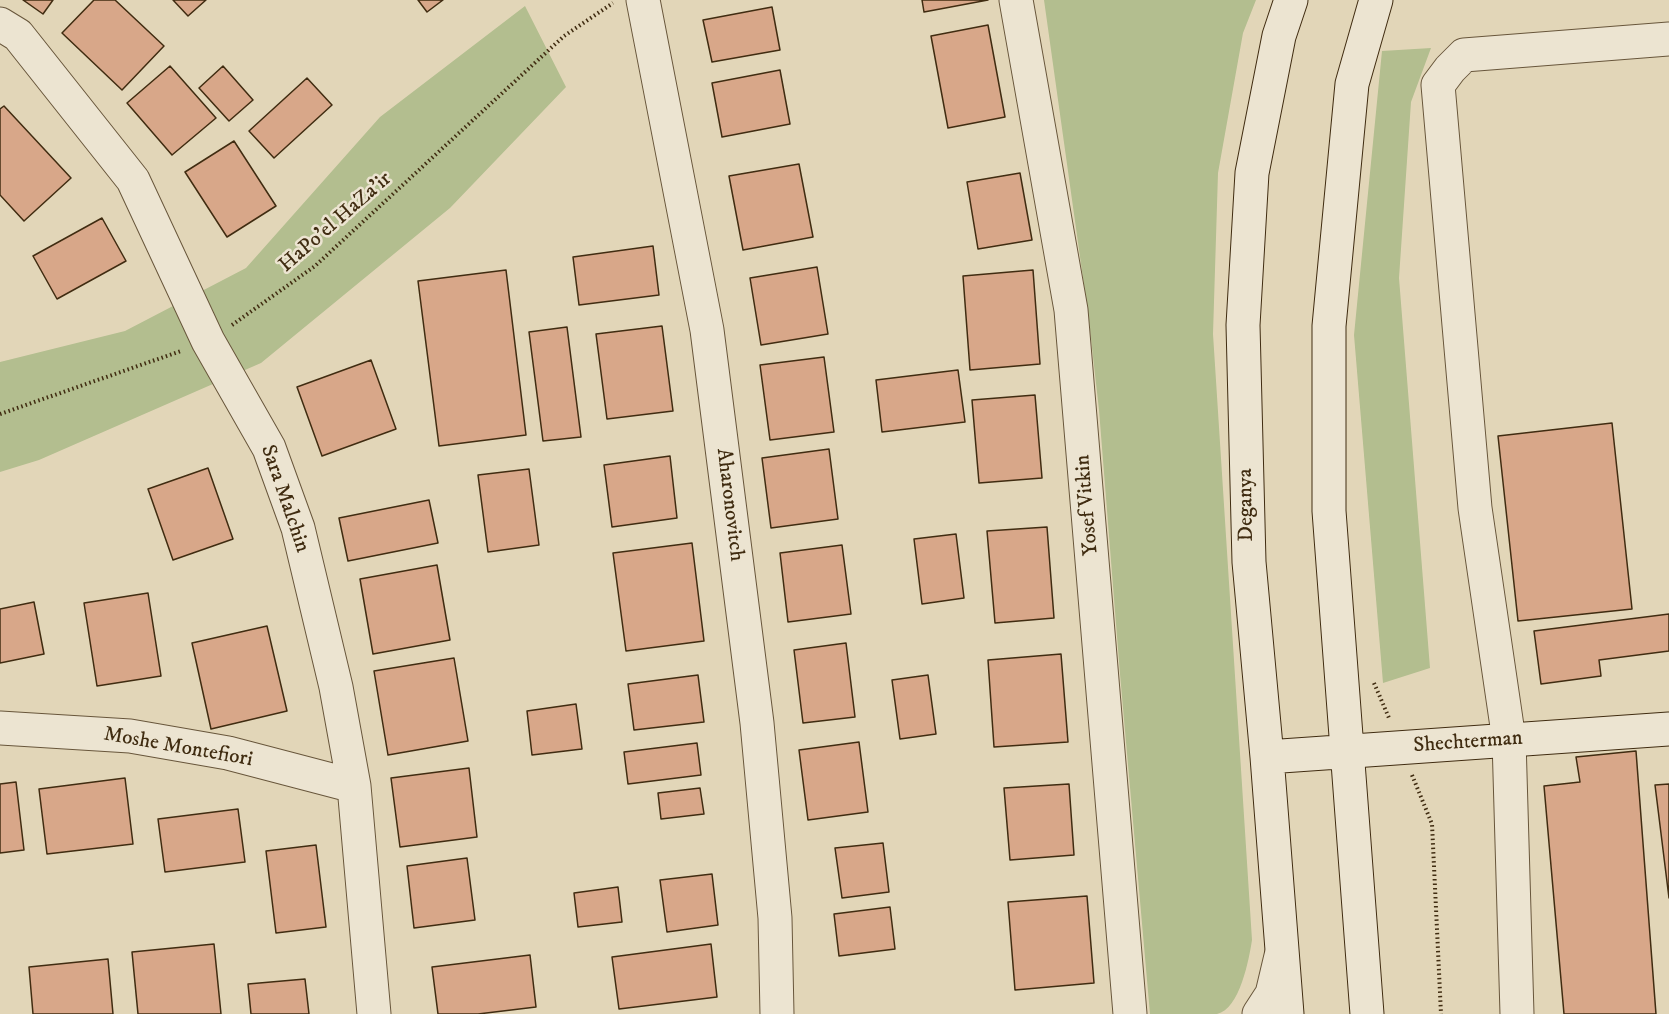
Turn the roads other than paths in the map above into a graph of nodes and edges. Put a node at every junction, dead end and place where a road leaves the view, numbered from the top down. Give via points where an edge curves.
1 (643, 0) edge
2 (1016, 0) edge
3 (1291, 0) edge
4 (1376, 0) edge
5 (0, 24) edge
6 (1669, 39) edge
7 (0, 728) edge
8 (1669, 729) edge
9 (1509, 740) junction
10 (1347, 752) junction
11 (1268, 757) junction
12 (354, 786) junction
13 (1282, 955) junction
14 (374, 1014) edge
15 (777, 1014) edge
16 (1130, 1014) edge
17 (1259, 1014) edge
18 (1287, 1014) edge
19 (1367, 1014) edge
20 (1517, 1014) edge

1 - 15 street, Aharonovitch via 707,330 757,723 775,918
2 - 16 street, Yosef Vitkin via 1071,310
3 - 11 street, Deganya via 1279,36 1252,172 1243,325 1249,561
4 - 10 street via 1352,84 1329,326 1329,511
5 - 12 street, Sara Malchin via 18,35 133,180 208,342 269,448 298,528 336,687
6 - 9 street via 1464,55 1438,86 1475,508
7 - 12 street, Moshe Montefiori via 130,736 228,753
8 - 9 street, Shechterman
9 - 10 street, Shechterman
9 - 20 street
10 - 11 street, Shechterman
10 - 19 street
11 - 13 street, Deganya
12 - 14 street, Sara Malchin
13 - 17 street via 1272,994
13 - 18 street, Deganya

